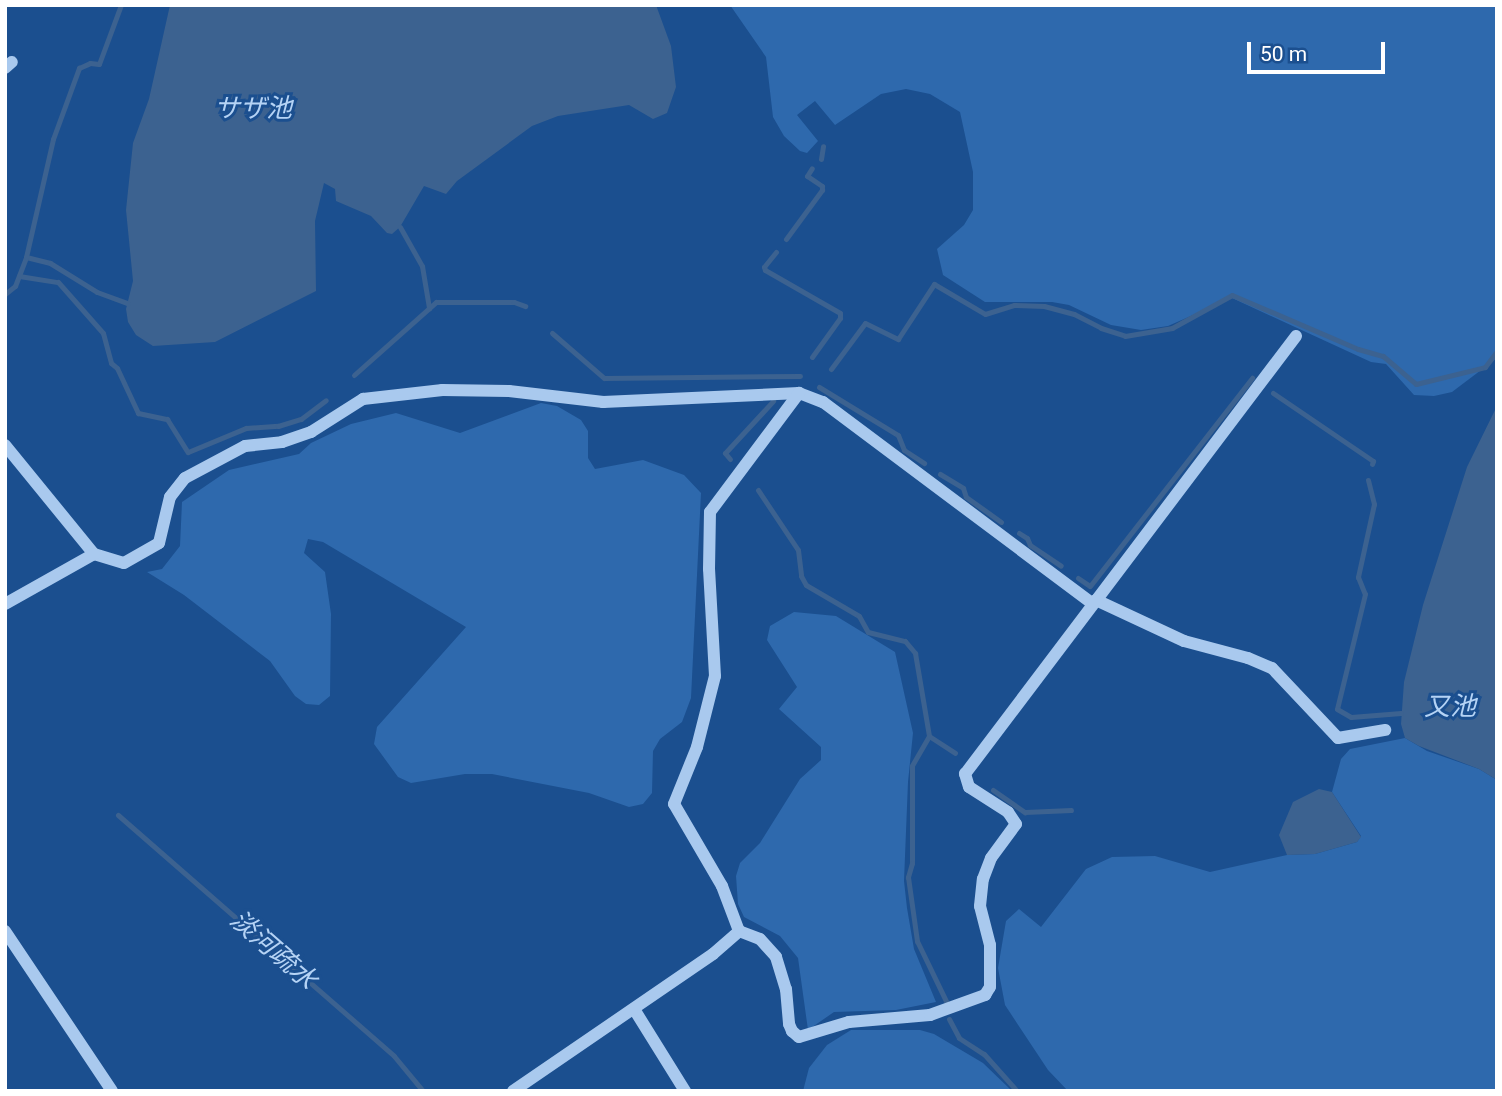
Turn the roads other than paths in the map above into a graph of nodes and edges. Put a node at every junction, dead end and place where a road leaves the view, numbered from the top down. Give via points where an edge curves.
1 (1296, 336) dead end
2 (799, 393) junction
3 (5, 445) edge
4 (94, 554) junction
5 (1094, 602) junction
6 (5, 604) edge
7 (1385, 730) dead end
8 (5, 931) edge
9 (739, 931) junction
10 (634, 1009) junction
11 (112, 1091) edge
12 (513, 1091) edge
13 (685, 1091) edge

1 - 5 street
2 - 4 street via 603,402 509,391 442,390 363,399 311,432 282,442 245,446 185,478 170,497 159,543 124,563
2 - 5 street via 823,402
2 - 9 street via 710,512 715,676 696,747 674,804 722,886
3 - 4 street
4 - 6 street
5 - 7 street via 1184,641 1272,668 1338,738
5 - 9 street via 965,774 969,787 1008,813 1016,824 991,858 983,879 980,906 991,970 985,995 930,1015 849,1022 799,1037 789,1024 786,989 776,957 761,940
8 - 11 street
9 - 10 street
10 - 12 street
10 - 13 street

